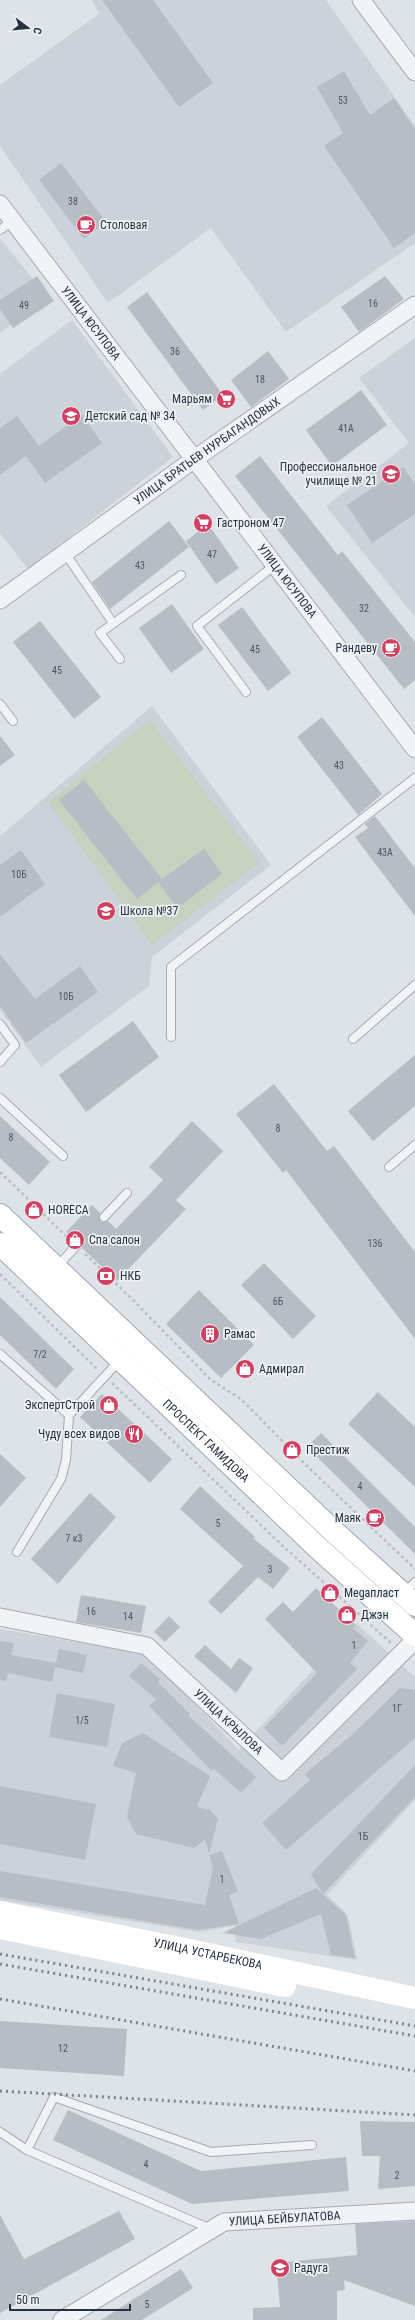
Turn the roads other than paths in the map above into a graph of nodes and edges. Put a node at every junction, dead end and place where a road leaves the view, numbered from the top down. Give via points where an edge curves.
1 (361, 0) edge
2 (415, 71) edge
3 (0, 204) edge
4 (6, 225) edge
5 (415, 305) edge
6 (193, 460) junction
7 (65, 553) junction
8 (275, 565) junction
9 (181, 574) dead end
10 (0, 600) edge
11 (113, 623) junction
12 (120, 659) dead end
13 (246, 692) dead end
14 (0, 704) edge
15 (13, 721) dead end
16 (415, 748) edge
17 (415, 778) edge
18 (415, 985) edge
19 (0, 1024) edge
20 (171, 1037) dead end
21 (353, 1039) dead end
22 (1, 1059) edge
23 (0, 1098) edge
24 (415, 1145) edge
25 (63, 1156) dead end
26 (389, 1168) dead end
27 (127, 1193) dead end
28 (0, 1215) edge
29 (104, 1217) dead end
30 (0, 1244) edge
31 (77, 1245) road end
32 (57, 1268) junction
33 (0, 1354) edge
34 (121, 1359) junction
35 (69, 1414) junction
36 (331, 1529) junction
37 (316, 1546) junction
38 (17, 1552) dead end
39 (411, 1594) edge
40 (0, 1617) edge
41 (415, 1635) edge
42 (415, 1640) edge
43 (0, 1912) edge
44 (0, 1928) edge
45 (415, 1998) edge
46 (415, 2011) edge
47 (0, 2132) edge
48 (312, 2145) dead end
49 (27, 2150) junction
50 (415, 2211) edge
51 (212, 2229) junction
52 (62, 2320) edge

1 - 2 street
3 - 4 street, УЛИЦА ЮСУПОВА
4 - 6 street, УЛИЦА ЮСУПОВА
5 - 6 street, УЛИЦА БРАТЬЕВ НУРБАГАНДОВЫХ
6 - 7 street, УЛИЦА БРАТЬЕВ НУРБАГАНДОВЫХ
6 - 8 street, УЛИЦА ЮСУПОВА
7 - 10 street, УЛИЦА БРАТЬЕВ НУРБАГАНДОВЫХ
7 - 11 lane
8 - 13 lane via 198,626
8 - 16 street, УЛИЦА ЮСУПОВА
9 - 11 lane
11 - 12 lane via 100,634
14 - 15 lane
17 - 20 lane via 171,967
18 - 21 lane
19 - 22 lane via 16,1045
23 - 25 lane
24 - 26 lane
27 - 29 lane
28 - 32 main road, ПРОСПЕКТ ГАМИДОВА
30 - 34 main road, ПРОСПЕКТ ГАМИДОВА
31 - 32 lane
32 - 36 main road, ПРОСПЕКТ ГАМИДОВА
33 - 35 lane
34 - 35 lane
34 - 37 main road, ПРОСПЕКТ ГАМИДОВА
35 - 38 lane via 66,1460 61,1479
36 - 37 street
36 - 39 main road, ПРОСПЕКТ ГАМИДОВА
37 - 41 main road, ПРОСПЕКТ ГАМИДОВА
40 - 42 street, УЛИЦА КРЫЛОВА via 147,1646 282,1772
43 - 45 main road, УЛИЦА УСТАРБЕКОВА
44 - 46 main road
47 - 49 lane
48 - 49 lane via 211,2152 54,2097
49 - 51 lane
50 - 51 street, УЛИЦА БЕЙБУЛАТОВА via 224,2222
51 - 52 street, УЛИЦА БЕЙБУЛАТОВА

